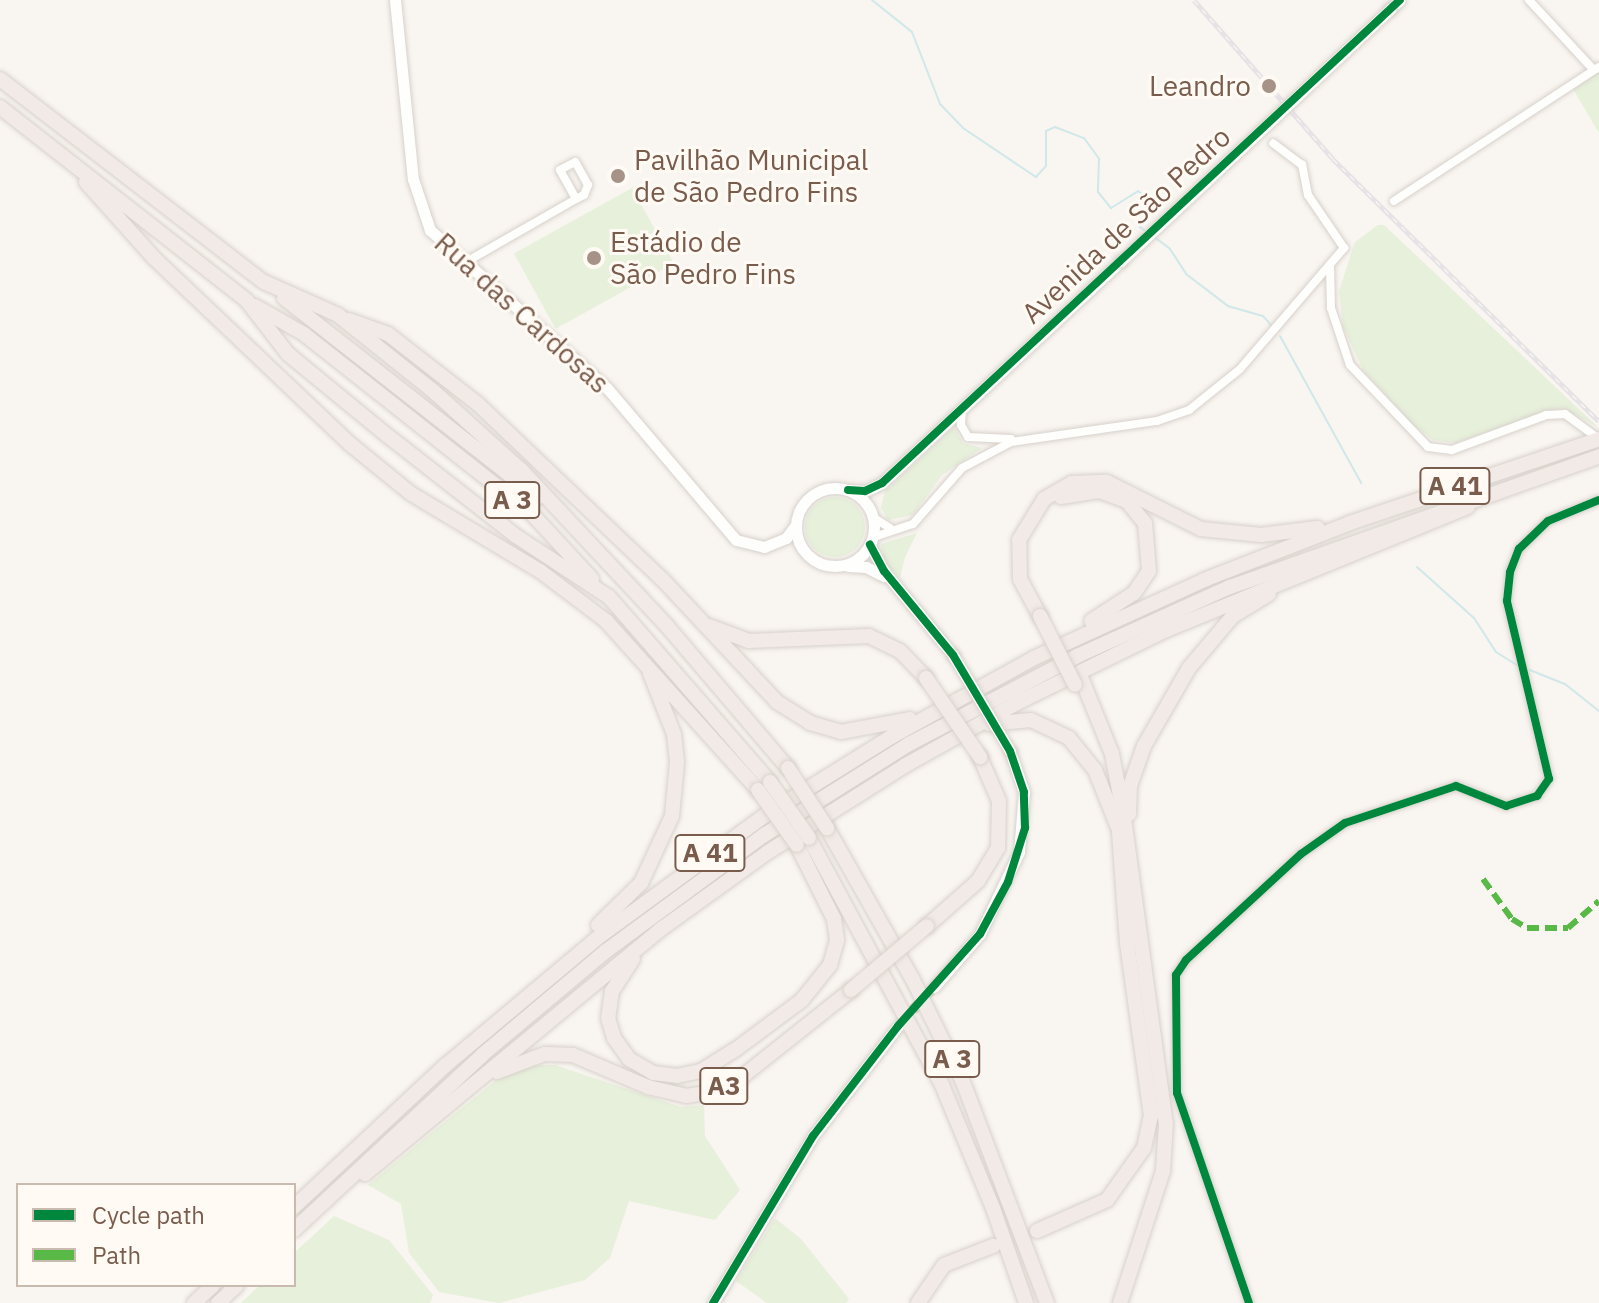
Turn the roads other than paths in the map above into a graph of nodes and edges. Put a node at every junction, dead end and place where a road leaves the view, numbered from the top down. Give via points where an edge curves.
1 (395, 0) edge
2 (1400, 0) edge
3 (1529, 0) edge
4 (1596, 68) edge
5 (0, 79) edge
6 (0, 107) edge
7 (1273, 143) dead end
8 (76, 169) junction
9 (576, 199) dead end
10 (1394, 201) dead end
11 (466, 262) junction
12 (1330, 266) junction
13 (264, 282) junction
14 (247, 301) junction
15 (338, 315) junction
16 (964, 406) junction
17 (1032, 437) junction
18 (1597, 440) edge
19 (1599, 456) edge
20 (1527, 479) junction
21 (882, 483) junction
22 (848, 490) junction
23 (1599, 500) edge
24 (555, 509) junction
25 (872, 514) junction
26 (1350, 523) junction
27 (795, 526) junction
28 (895, 528) junction
29 (872, 541) junction
30 (778, 542) junction
31 (804, 552) junction
32 (843, 566) junction
33 (1308, 571) junction
34 (891, 581) junction
35 (609, 597) junction
36 (1044, 614) junction
37 (700, 620) junction
38 (1076, 638) junction
39 (629, 643) junction
40 (1078, 682) junction
41 (939, 709) junction
42 (948, 741) junction
43 (764, 786) junction
44 (1119, 830) junction
45 (803, 842) junction
46 (1129, 850) junction
47 (661, 929) junction
48 (563, 965) junction
49 (934, 987) tunnel mouth
50 (898, 1026) tunnel mouth
51 (466, 1089) junction
52 (296, 1205) edge
53 (318, 1206) junction
54 (296, 1228) edge
55 (1037, 1231) dead end
56 (993, 1246) dead end
57 (211, 1287) edge
58 (235, 1287) edge
59 (194, 1303) edge
60 (218, 1303) edge
61 (713, 1303) edge
62 (918, 1303) edge
63 (1026, 1303) edge
64 (1047, 1303) edge
65 (1120, 1303) edge
66 (1249, 1303) edge

1 - 11 street, Rua das Cardosas via 418,203 430,230
2 - 16 street, Avenida de São Pedro, bridge
3 - 4 street
4 - 10 street
5 - 13 highway, A 3
6 - 8 highway, A 3
7 - 12 street via 1302,165 1308,195 1344,248
8 - 14 highway, A 3
8 - 39 highway via 154,258 350,444 410,493 540,571
9 - 11 street
11 - 30 street, Rua das Cardosas via 607,388 736,540 755,548
12 - 17 street via 1240,369 1189,410 1115,429
12 - 18 street via 1331,308 1350,365 1428,447 1452,450 1546,415 1565,414
13 - 15 highway, A 3
13 - 24 highway, A 3
14 - 35 highway, A 3 via 304,334 533,515
14 - 35 highway, A 3 via 288,354 310,372 516,536
15 - 24 highway, A 3 via 432,390 522,471
15 - 37 highway via 388,334 478,404
16 - 17 street via 961,425 976,442
16 - 21 street, Avenida de São Pedro
17 - 28 street via 962,468 921,518
18 - 26 highway, A 41
19 - 20 highway, A 41
20 - 33 highway via 1441,520
20 - 53 highway, A 41 via 1324,550 1172,612 969,711 860,774 708,874 606,951 482,1055
21 - 22 street via 865,491
21 - 25 street, Avenida de São Pedro
22 - 25 street
22 - 27 street via 813,494
23 - 66 street via 1548,521 1519,549 1510,572 1507,601 1549,779 1537,796 1506,806 1456,786 1345,823 1301,854 1176,975 1177,1093
24 - 64 highway, A 3, bridge via 659,618 788,768 827,828 958,1072 1010,1194
25 - 28 street
25 - 29 street
26 - 36 highway via 1261,535 1201,529 1107,482 1072,483 1044,499 1019,540 1020,579
26 - 38 highway, A 41
27 - 30 street
27 - 31 street
28 - 29 street
29 - 32 street
29 - 34 street
30 - 31 street, Rua das Cardosas
31 - 32 street via 818,563
32 - 34 street via 874,569
33 - 42 highway via 1140,642
33 - 46 highway via 1233,616 1189,668 1135,768
34 - 49 street, bridge via 953,655 1010,751 1024,792 1019,852 980,934
35 - 43 highway, A 3
36 - 38 highway via 1026,559 1035,524 1050,505 1073,492 1099,491 1127,501 1145,523 1149,571 1134,593 1090,622
36 - 40 highway, bridge
37 - 41 highway via 777,702 810,723 841,732 871,730
37 - 51 highway, A3, bridge via 749,641 869,636 900,651 926,678 980,757 999,801 998,848 978,881 927,926 743,1076 716,1091 686,1096 648,1087 573,1055 521,1060
38 - 41 highway, A 41
39 - 43 highway
39 - 48 highway via 671,719 677,762 673,808 659,852 641,883 580,940
40 - 44 highway via 1104,757
40 - 46 highway via 1112,754
41 - 48 highway, A 41 via 764,816
42 - 44 highway via 1012,719 1056,729 1092,764
42 - 47 highway via 781,844
43 - 45 highway, bridge
44 - 55 highway via 1127,943 1151,1116 1144,1148 1107,1200
45 - 47 highway via 834,919 837,940 830,965 802,1000 735,1050 701,1071 677,1076 653,1073 629,1059 608,1018 620,973
45 - 63 highway, A 3 via 933,1065 989,1197
46 - 65 highway via 1166,1123 1163,1171
47 - 51 highway
48 - 52 highway, A 41
50 - 61 street via 813,1136
51 - 53 highway via 357,1181
53 - 54 highway, A 41
56 - 62 highway via 944,1265
57 - 59 highway
58 - 60 highway

